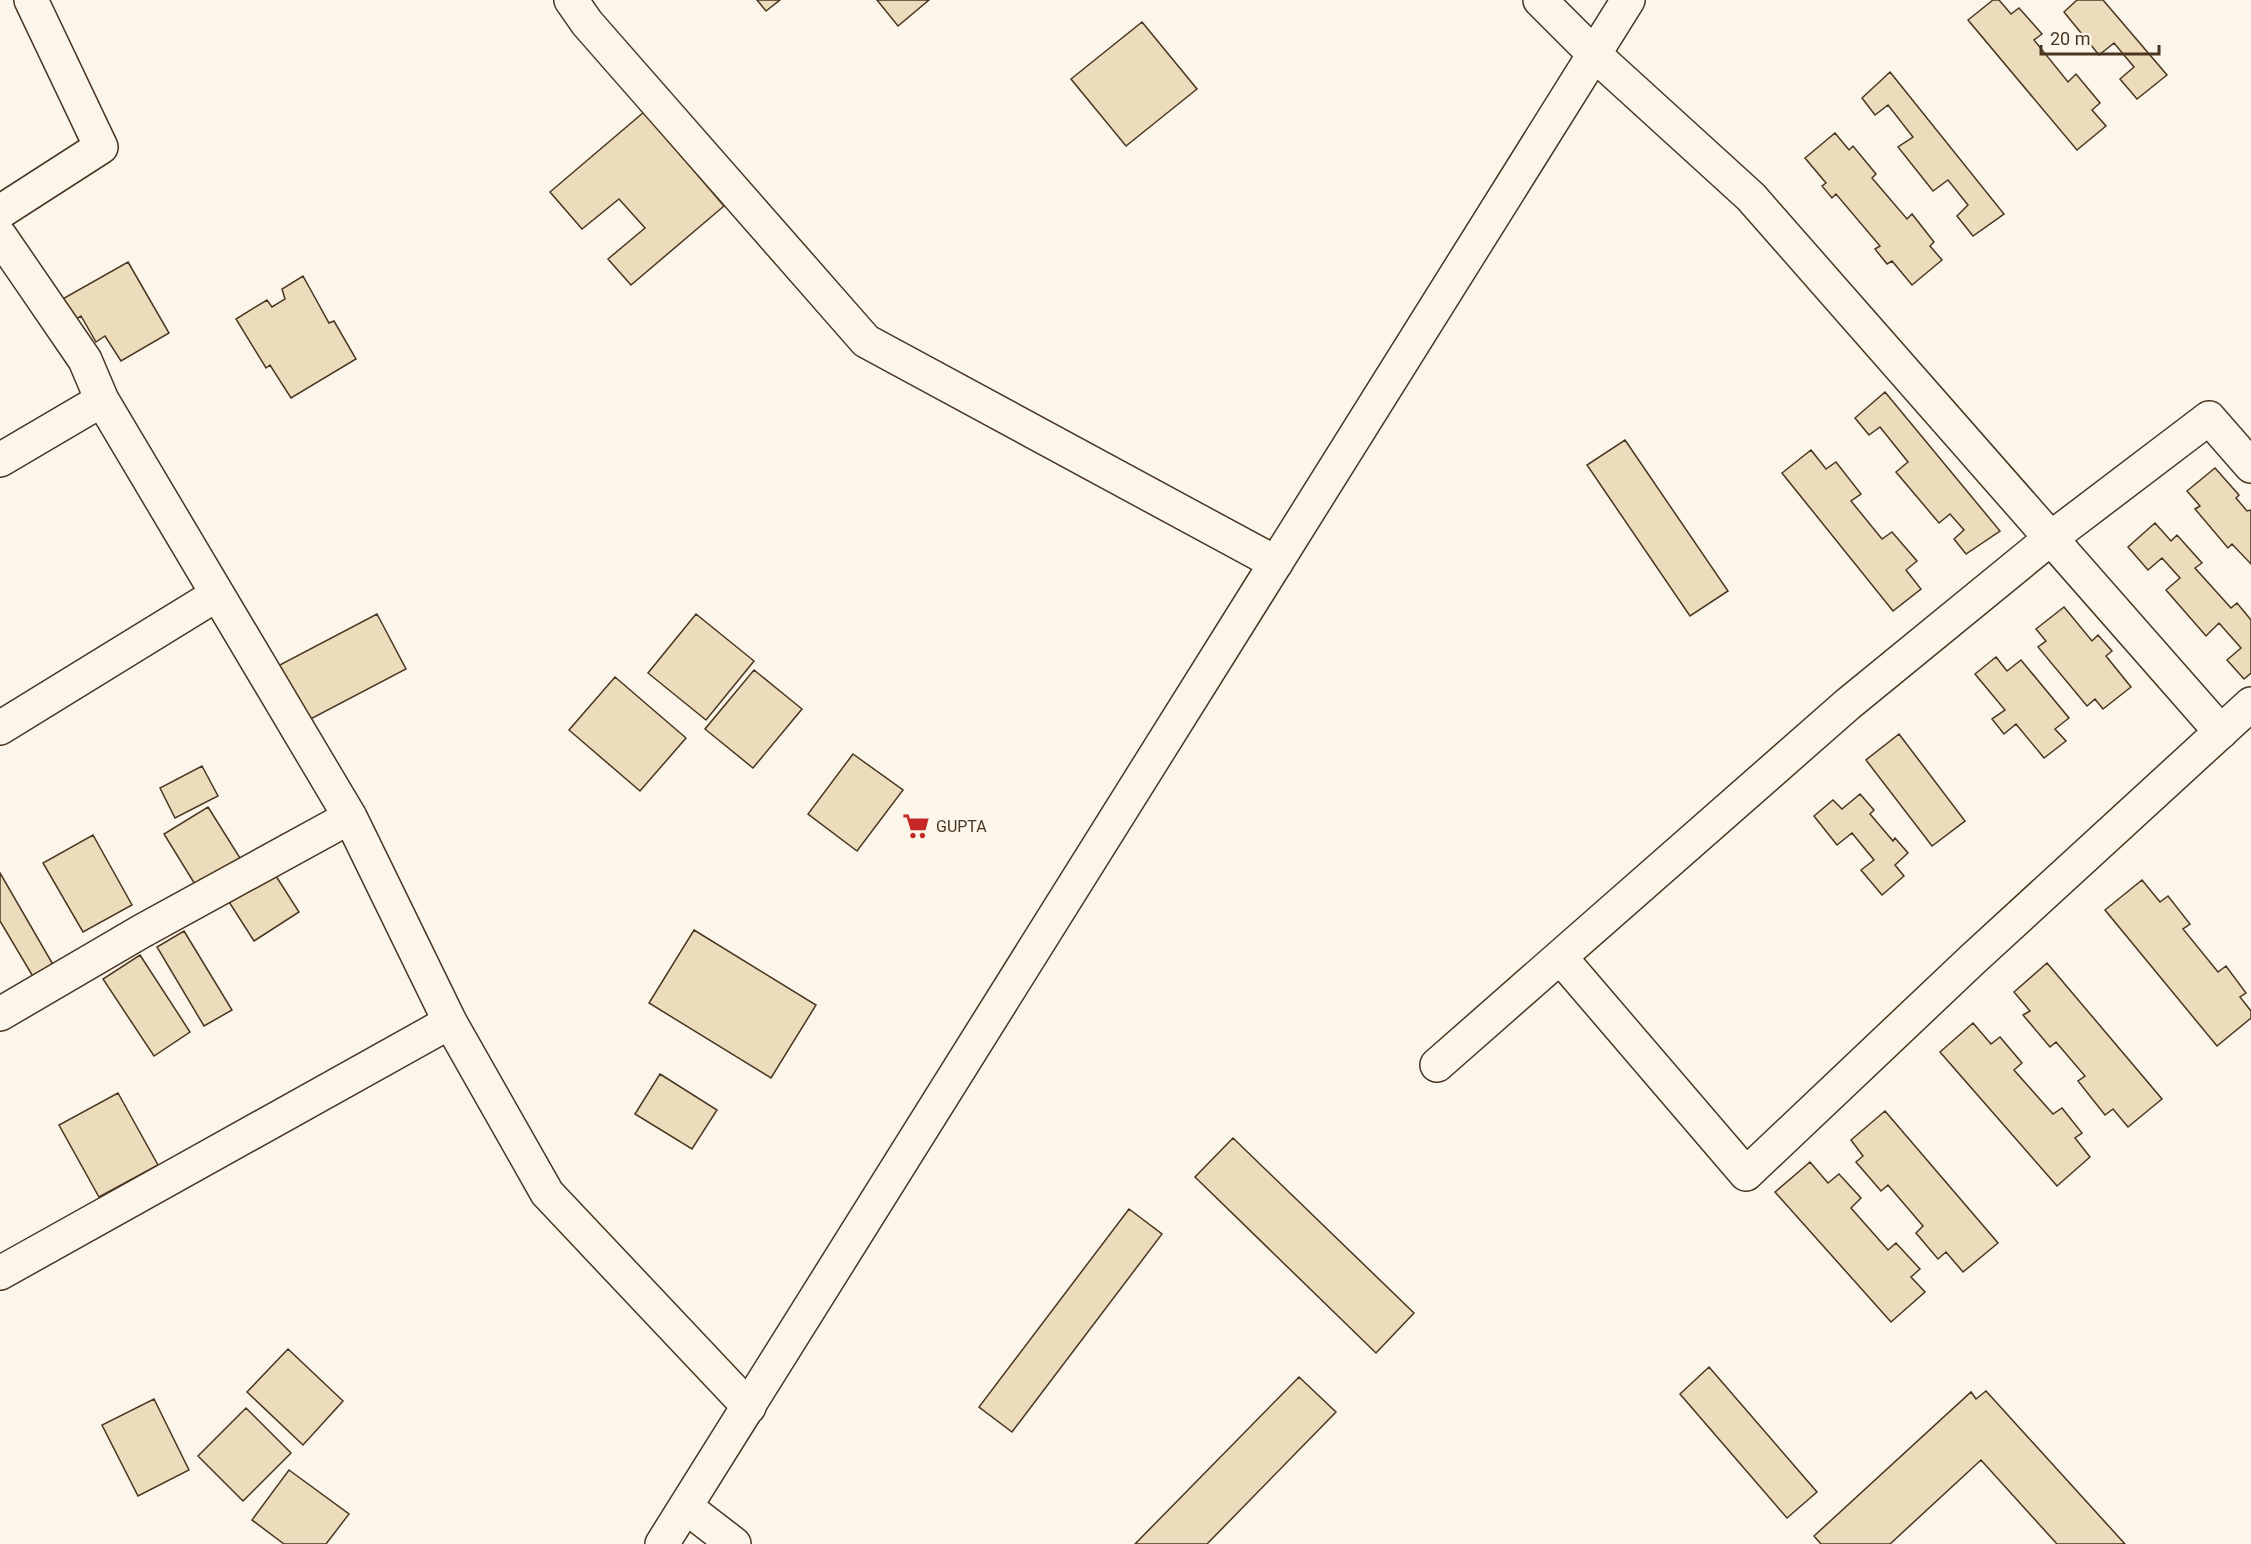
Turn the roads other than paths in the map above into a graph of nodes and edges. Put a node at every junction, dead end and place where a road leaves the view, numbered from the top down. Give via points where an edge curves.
1 (32, 0) edge
2 (571, 0) edge
3 (1540, 0) edge
4 (1628, 0) edge
5 (1594, 54) junction
6 (0, 212) edge
7 (0, 236) edge
8 (102, 400) junction
9 (0, 460) edge
10 (2251, 466) edge
11 (2051, 538) junction
12 (1276, 563) junction
13 (216, 595) junction
14 (2251, 704) edge
15 (0, 728) edge
16 (2220, 732) junction
17 (351, 817) junction
18 (1560, 957) junction
19 (0, 1014) edge
20 (450, 1022) junction
21 (1437, 1065) dead end
22 (0, 1273) edge
23 (748, 1407) junction
24 (686, 1507) junction
25 (662, 1544) edge
26 (734, 1544) edge

1 - 6 street via 101,147
2 - 12 street via 866,341
3 - 5 street
4 - 5 street
5 - 11 street via 1751,197
5 - 12 street
7 - 8 street via 85,360
8 - 9 street
8 - 13 street
10 - 11 street via 2209,418
11 - 16 street
11 - 18 street via 1848,704
12 - 23 street
13 - 15 street
13 - 17 street
14 - 16 street
16 - 18 street via 1746,1174
17 - 19 street
17 - 20 street
18 - 21 street
20 - 22 street
20 - 23 street via 547,1193
23 - 24 street
24 - 25 street
24 - 26 street

